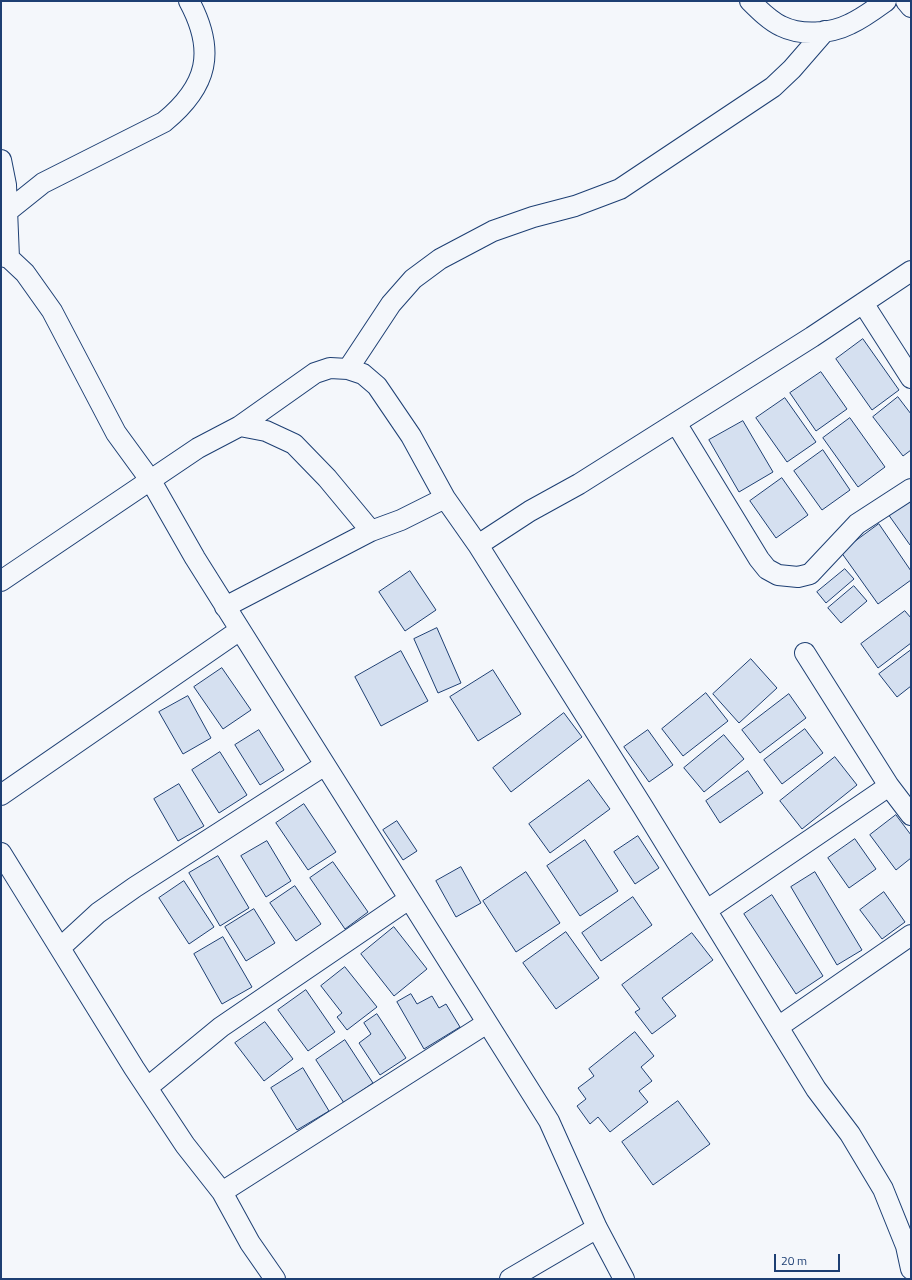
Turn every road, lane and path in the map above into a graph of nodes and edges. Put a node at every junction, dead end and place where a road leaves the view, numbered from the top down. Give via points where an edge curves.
1 (189, 1) edge
2 (750, 1) edge
3 (886, 1) edge
4 (906, 1) edge
5 (911, 7) edge
6 (825, 32) junction
7 (1, 160) edge
8 (8, 211) junction
9 (5, 257) edge
10 (911, 271) edge
11 (863, 303) junction
12 (348, 368) junction
13 (911, 378) edge
14 (676, 423) junction
15 (240, 426) junction
16 (151, 481) junction
17 (911, 489) edge
18 (445, 498) junction
19 (371, 531) junction
20 (478, 545) junction
21 (1, 581) edge
22 (226, 607) junction
23 (240, 630) junction
24 (805, 653) dead end
25 (325, 765) junction
26 (889, 786) junction
27 (1, 795) edge
28 (911, 815) edge
29 (1, 853) edge
30 (409, 900) junction
31 (707, 910) junction
32 (911, 935) edge
33 (60, 948) junction
34 (487, 1023) junction
35 (778, 1027) junction
36 (148, 1087) junction
37 (222, 1192) junction
38 (904, 1216) edge
39 (597, 1228) junction
40 (911, 1269) edge
41 (275, 1279) edge
42 (510, 1279) edge
43 (624, 1279) edge

1 - 8 street via 205,42 205,64 194,89 178,110 157,125 43,183
2 - 6 street via 781,26 801,32
3 - 6 street via 849,24
4 - 5 street
6 - 12 street via 774,86 620,189 575,206 493,231 440,259 413,279 391,304
7 - 8 street
8 - 9 street
9 - 16 street via 34,284 52,311 116,433
10 - 11 street
11 - 13 street
11 - 14 street
12 - 15 street via 330,368 315,373
12 - 18 street via 363,374 377,386 411,436
14 - 17 street via 759,559 778,575 798,578 810,574 857,524
14 - 20 street
15 - 16 street via 198,448
15 - 19 street via 266,431 294,444
16 - 21 street
16 - 22 street
18 - 19 street via 401,520
18 - 20 street
19 - 22 street
20 - 31 street
22 - 23 street
23 - 25 street
23 - 27 street
24 - 26 street
25 - 30 street
25 - 33 street via 135,886 98,913
26 - 28 street
26 - 31 street
29 - 33 street
30 - 34 street
30 - 36 street via 221,1027
31 - 35 street
32 - 35 street
33 - 36 street
34 - 37 street
34 - 39 street via 549,1122
35 - 38 street via 816,1089 850,1134 883,1189
36 - 37 street via 185,1145
37 - 41 street via 250,1243
38 - 40 street
39 - 42 street
39 - 43 street

